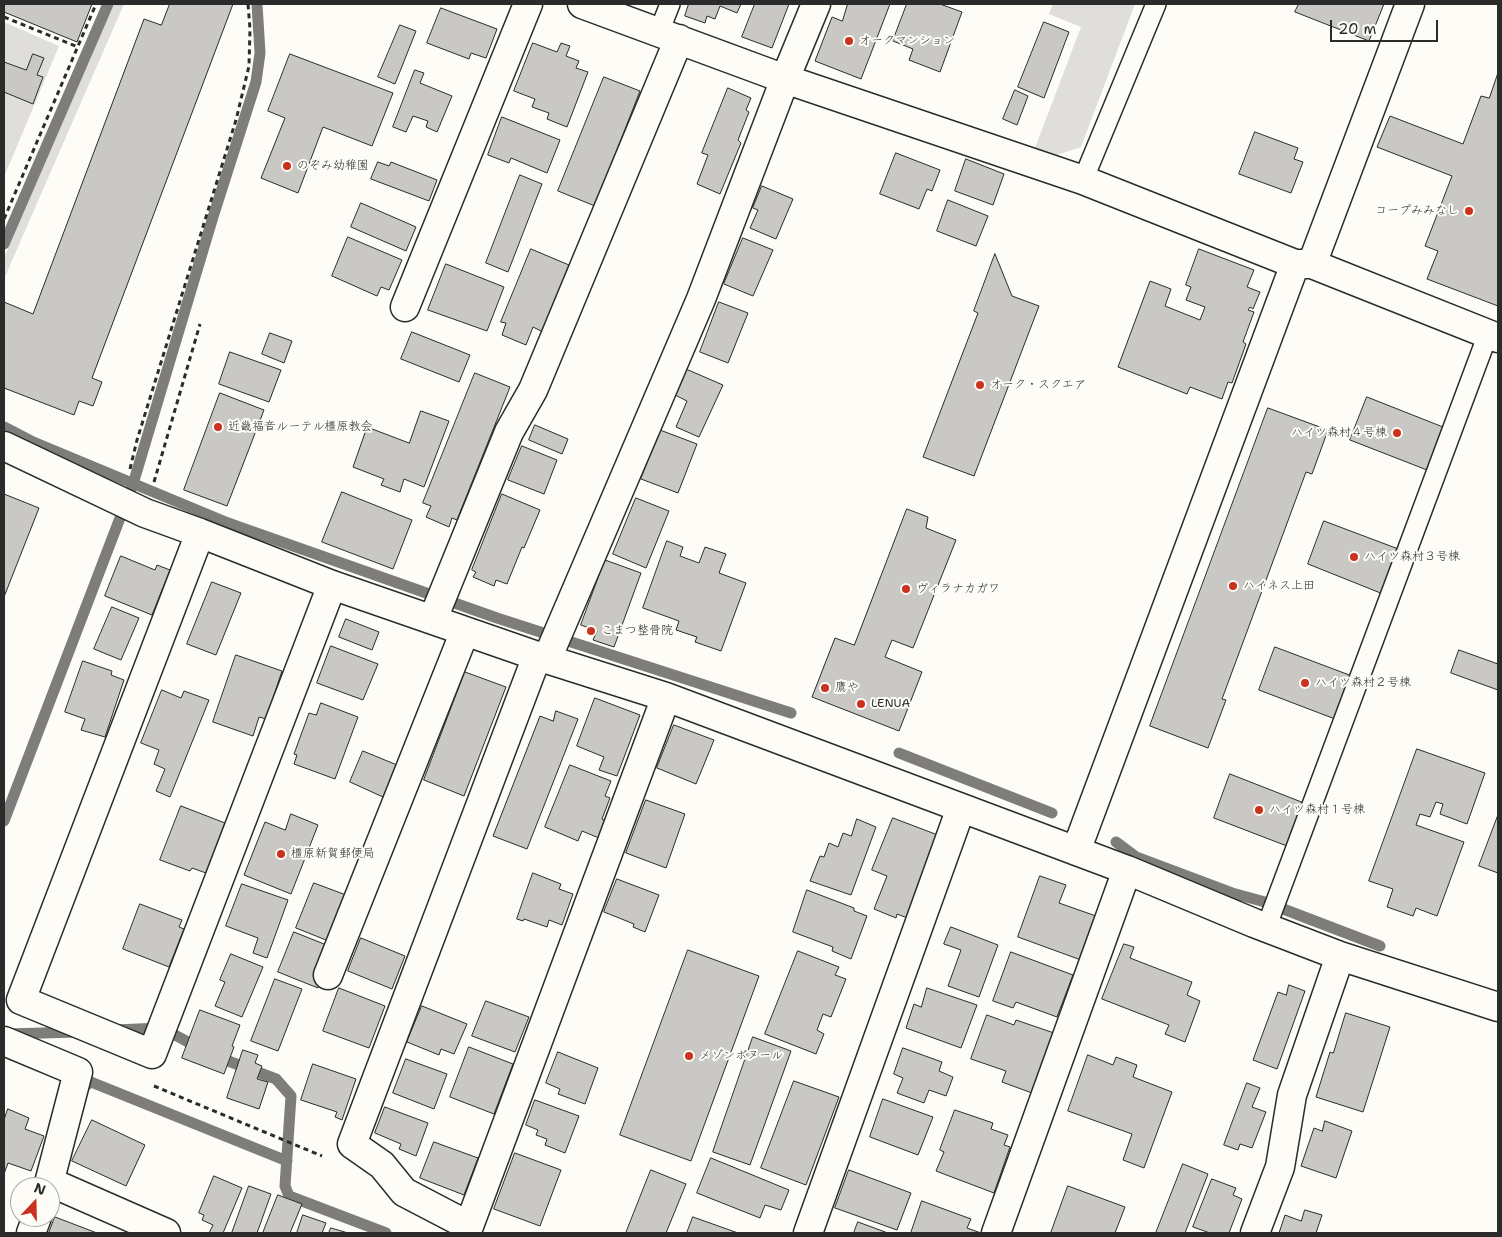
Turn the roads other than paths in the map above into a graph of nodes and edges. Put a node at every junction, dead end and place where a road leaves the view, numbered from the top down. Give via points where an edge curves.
1 (528, 4) edge
2 (582, 4) edge
3 (670, 4) edge
4 (816, 4) edge
5 (1156, 4) edge
6 (1410, 4) edge
7 (669, 35) junction
8 (785, 79) junction
9 (1083, 180) junction
10 (1304, 264) junction
11 (405, 307) dead end
12 (1493, 336) edge
13 (4, 446) edge
14 (200, 533) junction
15 (332, 585) junction
16 (433, 619) junction
17 (464, 631) junction
18 (542, 657) junction
19 (666, 697) junction
20 (961, 808) junction
21 (1076, 852) junction
22 (1127, 870) junction
23 (1266, 928) junction
24 (1340, 956) junction
25 (328, 975) dead end
26 (1498, 1007) edge
27 (4, 1041) edge
28 (51, 1177) edge
29 (60, 1189) edge
30 (166, 1233) edge
31 (808, 1233) edge
32 (996, 1233) edge
33 (1255, 1233) edge

1 - 11 street
2 - 7 street
3 - 7 lane
4 - 8 street
5 - 9 lane
6 - 10 street
7 - 8 street
7 - 16 street via 534,390 509,432
8 - 9 street
8 - 18 street via 701,299
9 - 10 street
10 - 12 street
10 - 21 street
12 - 23 lane
13 - 14 street via 145,513
14 - 15 street
14 - 15 street via 21,1000 152,1054
15 - 16 street
16 - 17 street
17 - 18 street
17 - 25 street
18 - 19 street
18 - 19 street via 352,1144 382,1165 404,1192 469,1226
19 - 20 street
20 - 21 street
20 - 31 street
21 - 22 street
22 - 23 street
22 - 32 street
23 - 24 street
24 - 26 street
24 - 33 street via 1292,1095 1280,1167
27 - 28 street via 78,1072
29 - 30 street

